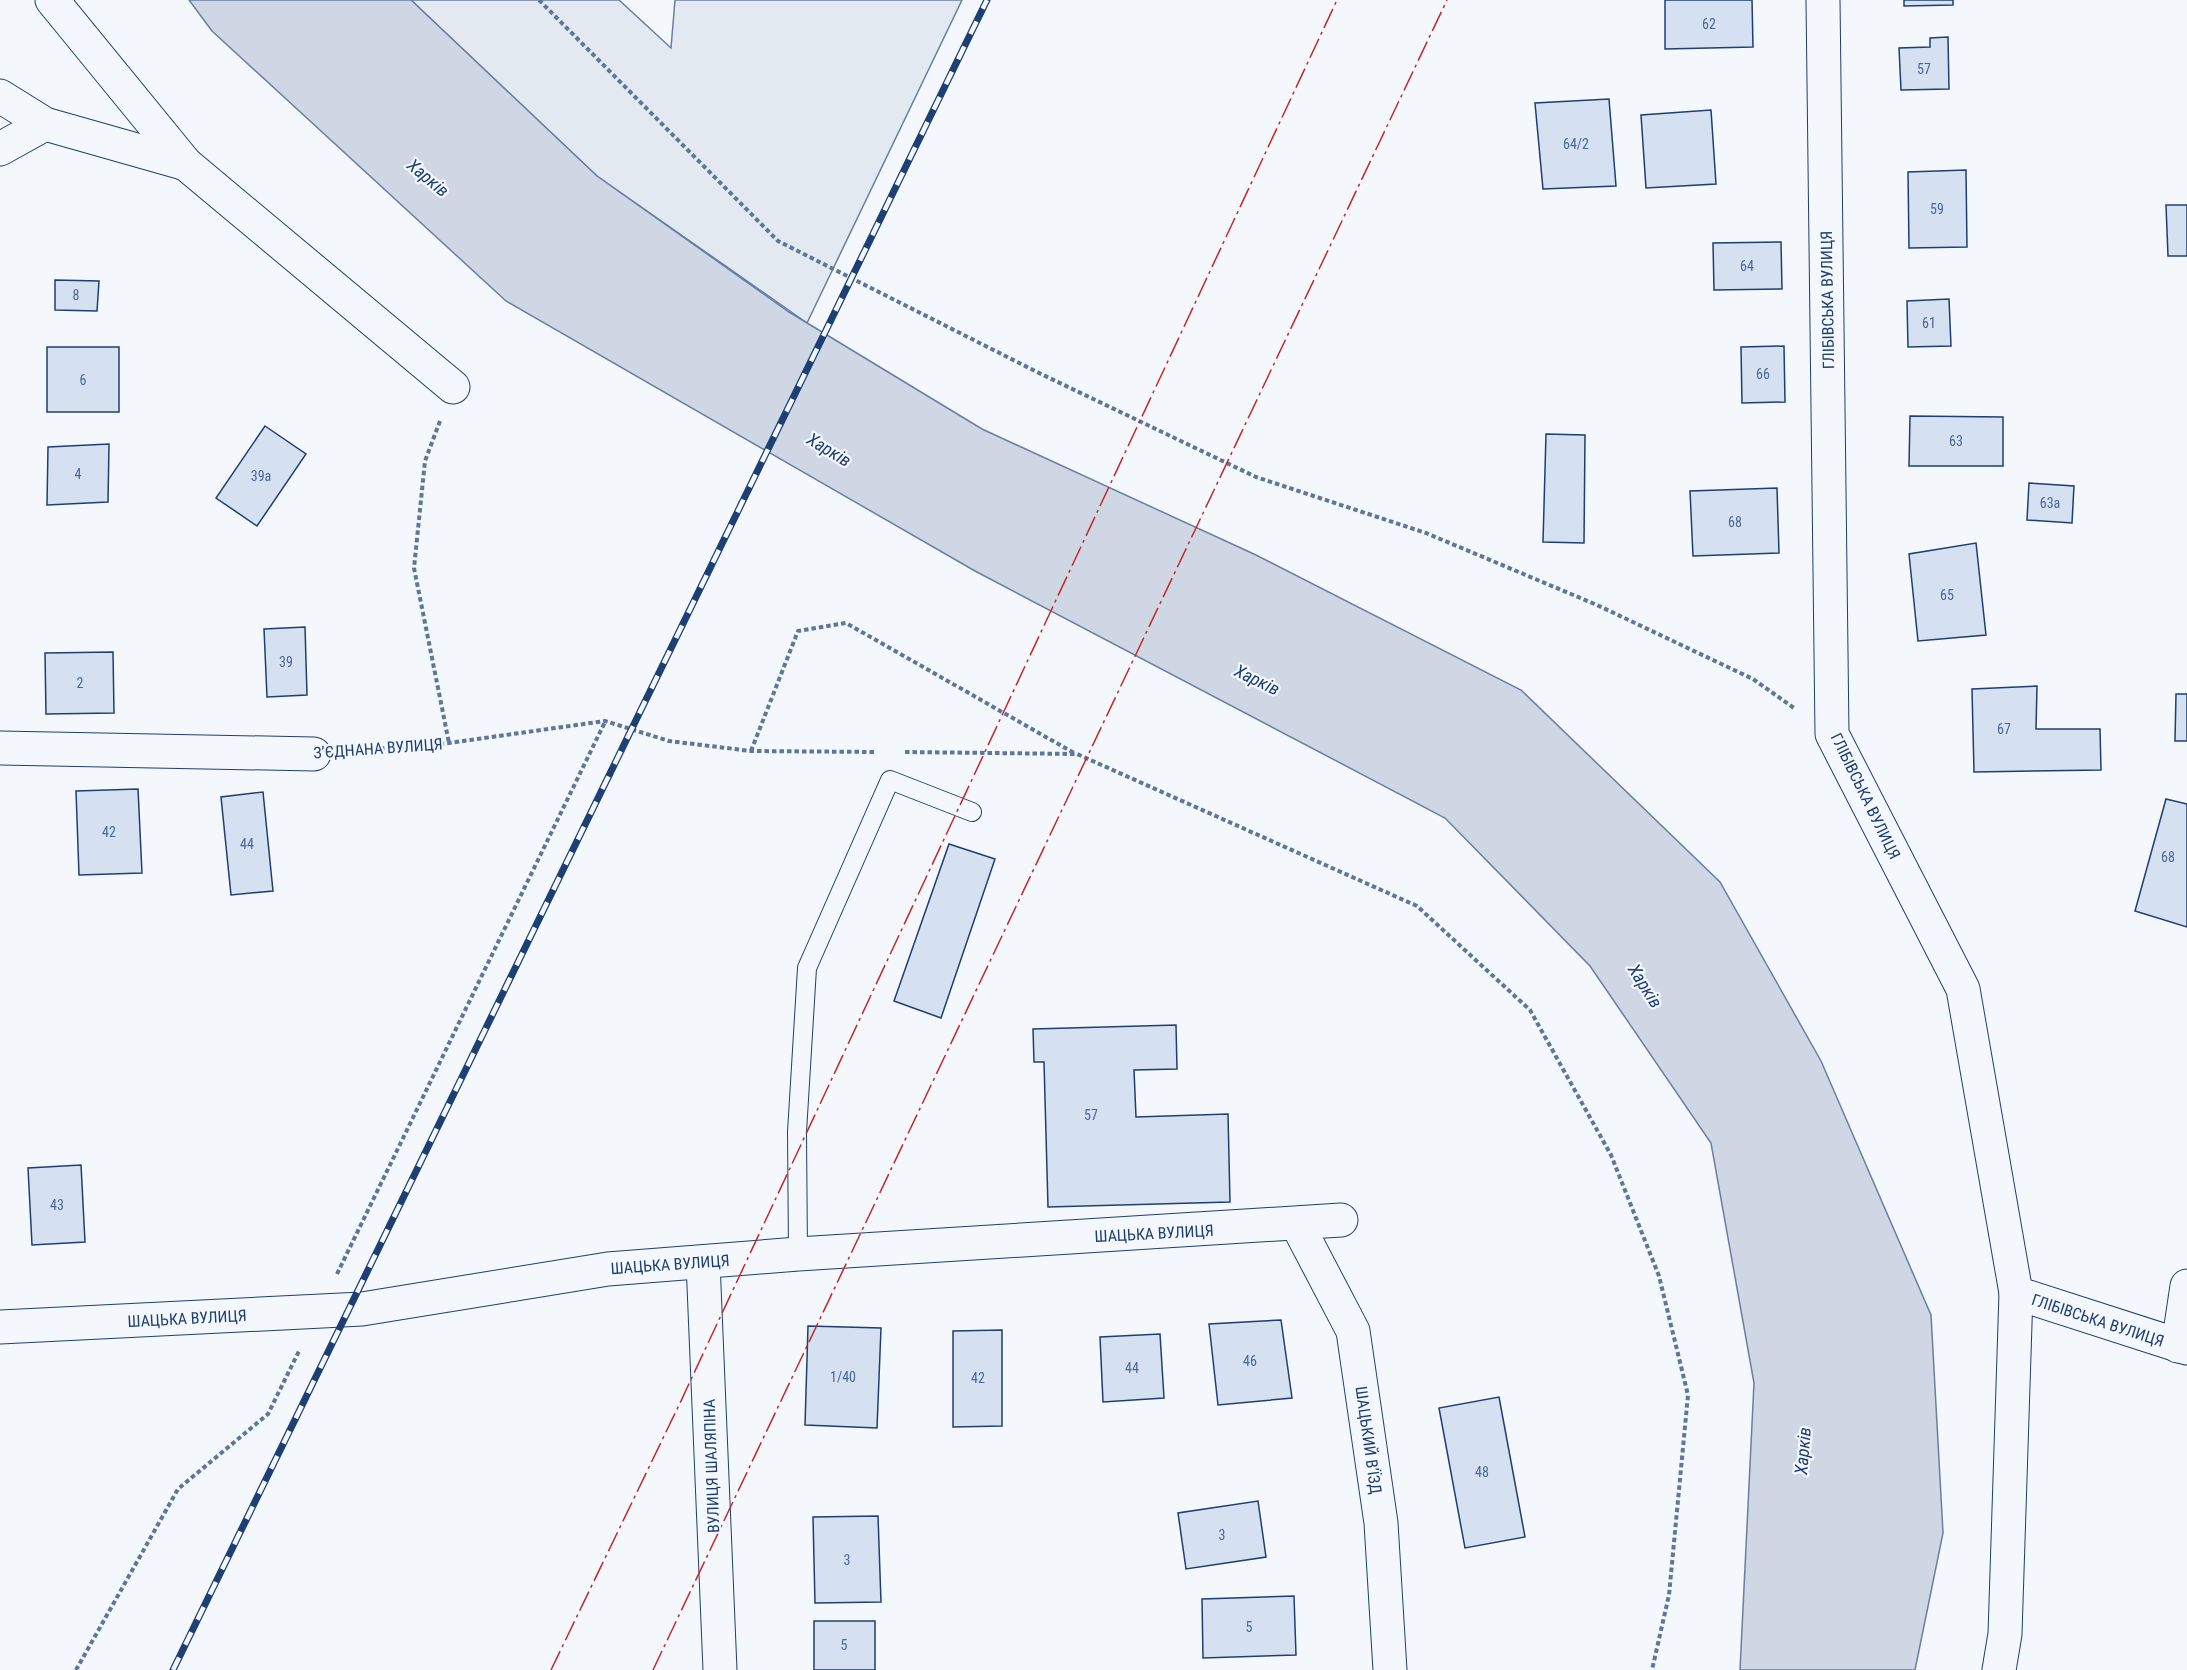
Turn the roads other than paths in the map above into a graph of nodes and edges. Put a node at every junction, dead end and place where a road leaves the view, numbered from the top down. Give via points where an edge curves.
1 (52, 0) edge
2 (1823, 0) edge
3 (0, 96) edge
4 (45, 124) junction
5 (0, 149) edge
6 (186, 164) junction
7 (453, 387) road end
8 (0, 748) edge
9 (314, 754) road end
10 (972, 812) dead end
11 (1341, 1220) dead end
12 (1297, 1224) junction
13 (798, 1254) junction
14 (703, 1262) junction
15 (2187, 1286) edge
16 (2016, 1293) junction
17 (0, 1327) edge
18 (2183, 1347) edge
19 (720, 1670) edge
20 (1390, 1670) edge
21 (1999, 1670) edge

1 - 6 street
2 - 16 street, ГЛІБІВСЬКА ВУЛИЦЯ via 1832,734 1963,989
3 - 4 street
4 - 5 street
4 - 6 street
6 - 7 street
8 - 9 street, З’ЄДНАНА ВУЛИЦЯ
10 - 13 lane via 890,780 807,968 796,1132
11 - 12 street, ШАЦЬКА ВУЛИЦЯ
12 - 13 street, ШАЦЬКА ВУЛИЦЯ
12 - 20 street, ШАЦЬКИЙ В’ЇЗД via 1353,1331 1381,1523
13 - 14 street, ШАЦЬКА ВУЛИЦЯ
14 - 17 street, ШАЦЬКА ВУЛИЦЯ via 608,1269 363,1309
14 - 19 street, ВУЛИЦЯ ШАЛЯПІНА
15 - 18 street
16 - 18 street, ГЛІБІВСЬКА ВУЛИЦЯ
16 - 21 street via 2004,1634

